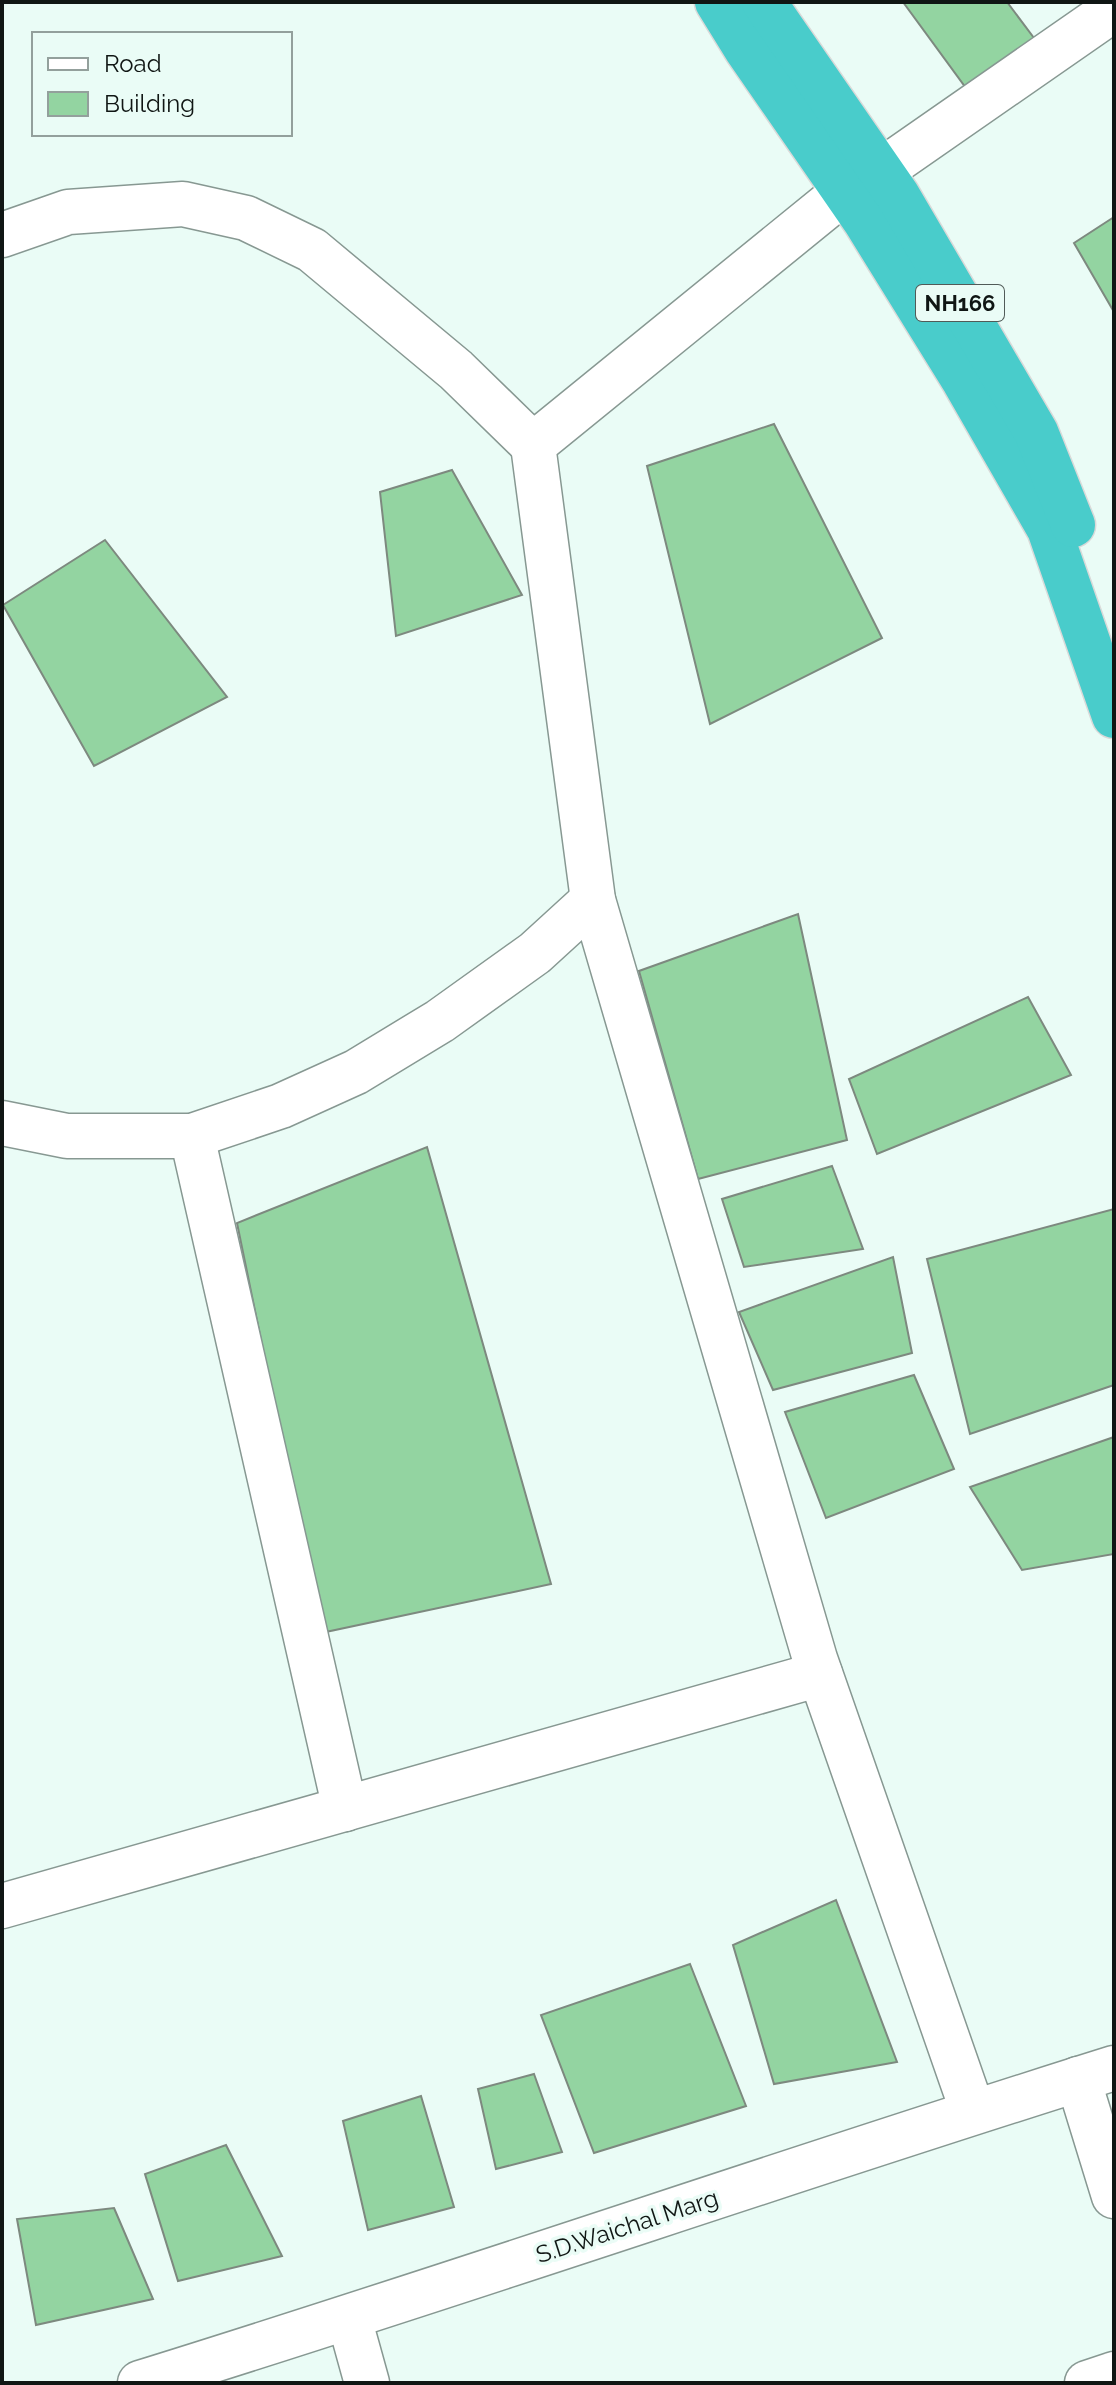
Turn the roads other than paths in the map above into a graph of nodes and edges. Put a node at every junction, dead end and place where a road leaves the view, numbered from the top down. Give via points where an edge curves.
1 (717, 2) edge
2 (764, 2) edge
3 (1114, 9) edge
4 (862, 182) junction
5 (2, 235) edge
6 (533, 445) junction
7 (1114, 627) edge
8 (1114, 716) edge
9 (593, 900) junction
10 (2, 1123) edge
11 (192, 1136) junction
12 (820, 1674) junction
13 (345, 1809) junction
14 (2, 1906) edge
15 (1096, 2074) edge
16 (973, 2112) junction
17 (1114, 2196) edge
18 (349, 2318) junction
19 (1114, 2374) edge
20 (140, 2383) edge
21 (367, 2383) edge
22 (1087, 2383) edge

1 - 4 highway, NH166
2 - 4 highway, NH166
3 - 4 street
4 - 6 street
4 - 7 highway, NH166 via 898,196 1036,432
4 - 8 highway, NH166 via 865,221 1049,529
5 - 6 street via 68,212 183,204 246,218 312,250 456,370
6 - 9 street
9 - 11 street via 535,953 440,1021 368,1064 281,1106
9 - 12 street
10 - 11 street via 67,1136
11 - 13 street
12 - 13 street
12 - 16 street
13 - 14 street
15 - 16 street, S.D.Waichal Marg
15 - 17 street
16 - 18 street, S.D.Waichal Marg
18 - 20 street, S.D.Waichal Marg
18 - 21 street
19 - 22 street

